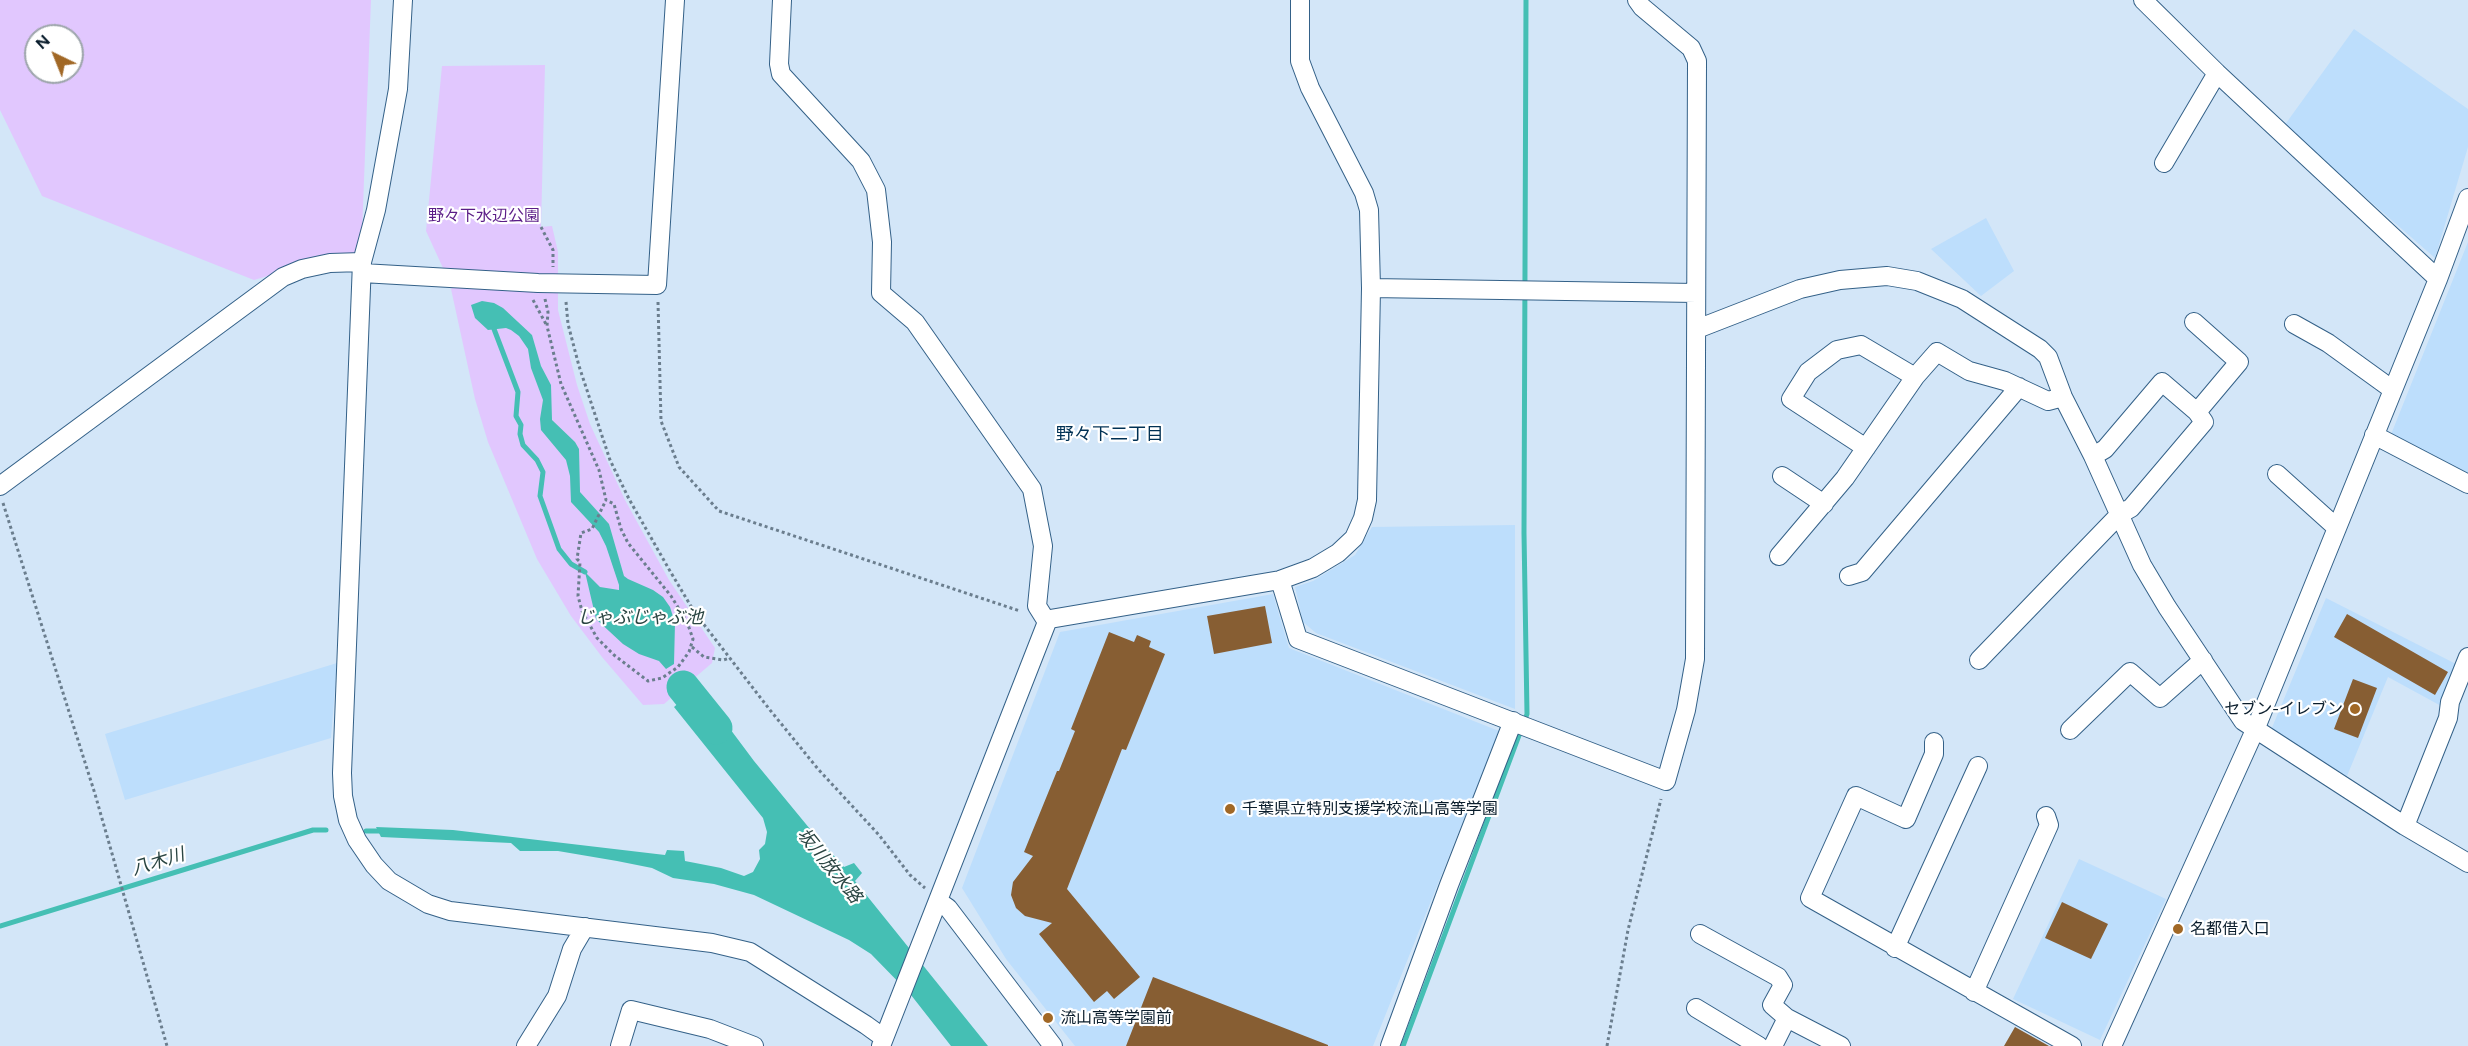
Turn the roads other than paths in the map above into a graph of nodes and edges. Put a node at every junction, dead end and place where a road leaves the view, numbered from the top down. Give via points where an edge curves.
1 (403, 0) edge
2 (675, 0) edge
3 (782, 0) edge
4 (1300, 0) edge
5 (1637, 0) edge
6 (2143, 0) edge
7 (2217, 73) junction
8 (2164, 163) dead end
9 (2468, 198) edge
10 (362, 268) junction
11 (2438, 279) junction
12 (1371, 288) junction
13 (1696, 293) junction
14 (2194, 322) dead end
15 (2294, 324) dead end
16 (1697, 329) junction
17 (1915, 377) junction
18 (2019, 387) junction
19 (2393, 390) junction
20 (2063, 397) junction
21 (2197, 411) junction
22 (2374, 435) junction
23 (1866, 448) junction
24 (2093, 456) junction
25 (2277, 474) dead end
26 (1782, 476) dead end
27 (2468, 484) edge
28 (1, 494) edge
29 (1824, 504) junction
30 (2120, 514) junction
31 (2337, 528) junction
32 (1779, 556) dead end
33 (1849, 576) dead end
34 (1280, 580) junction
35 (1043, 618) junction
36 (2468, 657) edge
37 (1979, 660) dead end
38 (2203, 660) junction
39 (1513, 720) junction
40 (2070, 730) dead end
41 (2255, 730) junction
42 (1934, 742) dead end
43 (1978, 766) dead end
44 (2046, 816) dead end
45 (2405, 826) junction
46 (2468, 863) edge
47 (936, 908) junction
48 (585, 927) junction
49 (1701, 934) dead end
50 (1895, 948) junction
51 (1974, 992) junction
52 (1696, 1008) dead end
53 (1787, 1017) junction
54 (885, 1035) edge
55 (526, 1046) edge
56 (620, 1046) edge
57 (754, 1046) edge
58 (1053, 1046) edge
59 (1390, 1046) edge
60 (1759, 1046) edge
61 (1773, 1046) edge
62 (1841, 1046) edge
63 (2072, 1046) edge
64 (2112, 1046) edge

1 - 10 street via 398,89
2 - 10 street via 657,285 538,283
3 - 35 street via 782,74 861,161 876,190 882,242 881,293 915,322 1032,489 1043,546 1037,606
4 - 12 street via 1300,61 1369,210
5 - 13 street via 1691,48 1697,61
6 - 7 street
7 - 8 street
7 - 11 street
9 - 11 street
10 - 28 street via 330,263 283,276
10 - 48 street via 344,692 342,773 348,820 357,840 389,881 428,904
11 - 19 street
12 - 13 street
12 - 34 street via 1367,500 1363,518 1354,538 1338,553 1313,568
13 - 16 street
14 - 21 street via 2239,362
15 - 19 street via 2328,343
16 - 20 street via 1817,284 1864,277 1907,278 1962,299 2040,349 2048,357
16 - 39 street via 1695,659 1686,710 1666,781
17 - 18 street via 1937,352 1969,371
17 - 23 street
17 - 23 street via 1861,345 1837,350 1808,372 1791,399
18 - 20 street via 2048,401
18 - 33 street via 1862,572
19 - 22 street
20 - 24 street
21 - 24 street via 2162,382 2105,449
21 - 30 street via 2204,423 2132,508
22 - 27 street
22 - 31 street
23 - 29 street
24 - 30 street
25 - 31 street
26 - 29 street
29 - 32 street
30 - 37 street
30 - 38 street via 2142,565
31 - 41 street
34 - 35 street
34 - 39 street via 1298,639
35 - 47 street
36 - 45 street
38 - 40 street via 2160,698 2130,672
38 - 41 street via 2243,720
39 - 59 street
41 - 45 street
41 - 64 street
42 - 50 street via 1934,754 1906,819 1857,795 1810,898
43 - 50 street
44 - 51 street via 2049,825
45 - 46 street
47 - 54 street
47 - 58 street via 948,908
48 - 54 street via 712,943 750,952
48 - 55 street via 572,949 557,996
49 - 53 street via 1778,977 1783,985 1772,1005
50 - 51 street
51 - 63 street
52 - 60 street
53 - 61 street
53 - 62 street
56 - 57 street via 631,1010 710,1029

